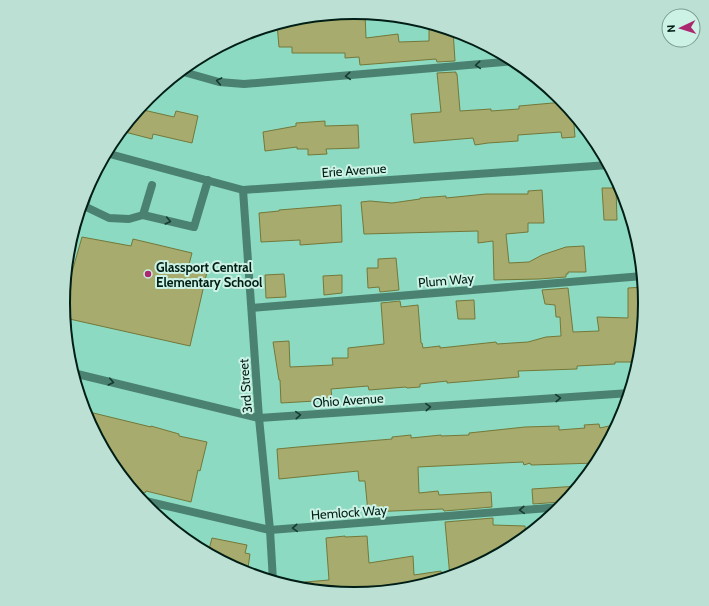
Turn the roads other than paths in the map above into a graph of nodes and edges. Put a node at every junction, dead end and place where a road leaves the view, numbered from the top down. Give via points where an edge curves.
1 (504, 62) edge
2 (188, 73) edge
3 (112, 156) edge
4 (602, 165) edge
5 (208, 180) junction
6 (152, 185) dead end
7 (244, 190) junction
8 (87, 208) edge
9 (142, 215) junction
10 (637, 276) edge
11 (252, 308) junction
12 (79, 375) edge
13 (623, 393) edge
14 (259, 418) junction
15 (153, 503) edge
16 (551, 508) edge
17 (270, 530) junction
18 (274, 575) edge

1 -> 2 street via 244,84 219,82
3 - 5 street, Erie Avenue
4 - 7 street, Erie Avenue
5 - 7 street, Erie Avenue
9 -> 5 street via 194,227
6 - 9 street
7 - 11 street, 3rd Street
8 - 9 street via 109,218 129,219
10 - 11 street, Plum Way
11 - 14 street, 3rd Street
12 -> 14 street, Ohio Avenue
14 -> 13 street, Ohio Avenue
14 - 17 street, 3rd Street
15 - 17 street, Hemlock Way
16 -> 17 street, Hemlock Way
17 - 18 street, 3rd Street

